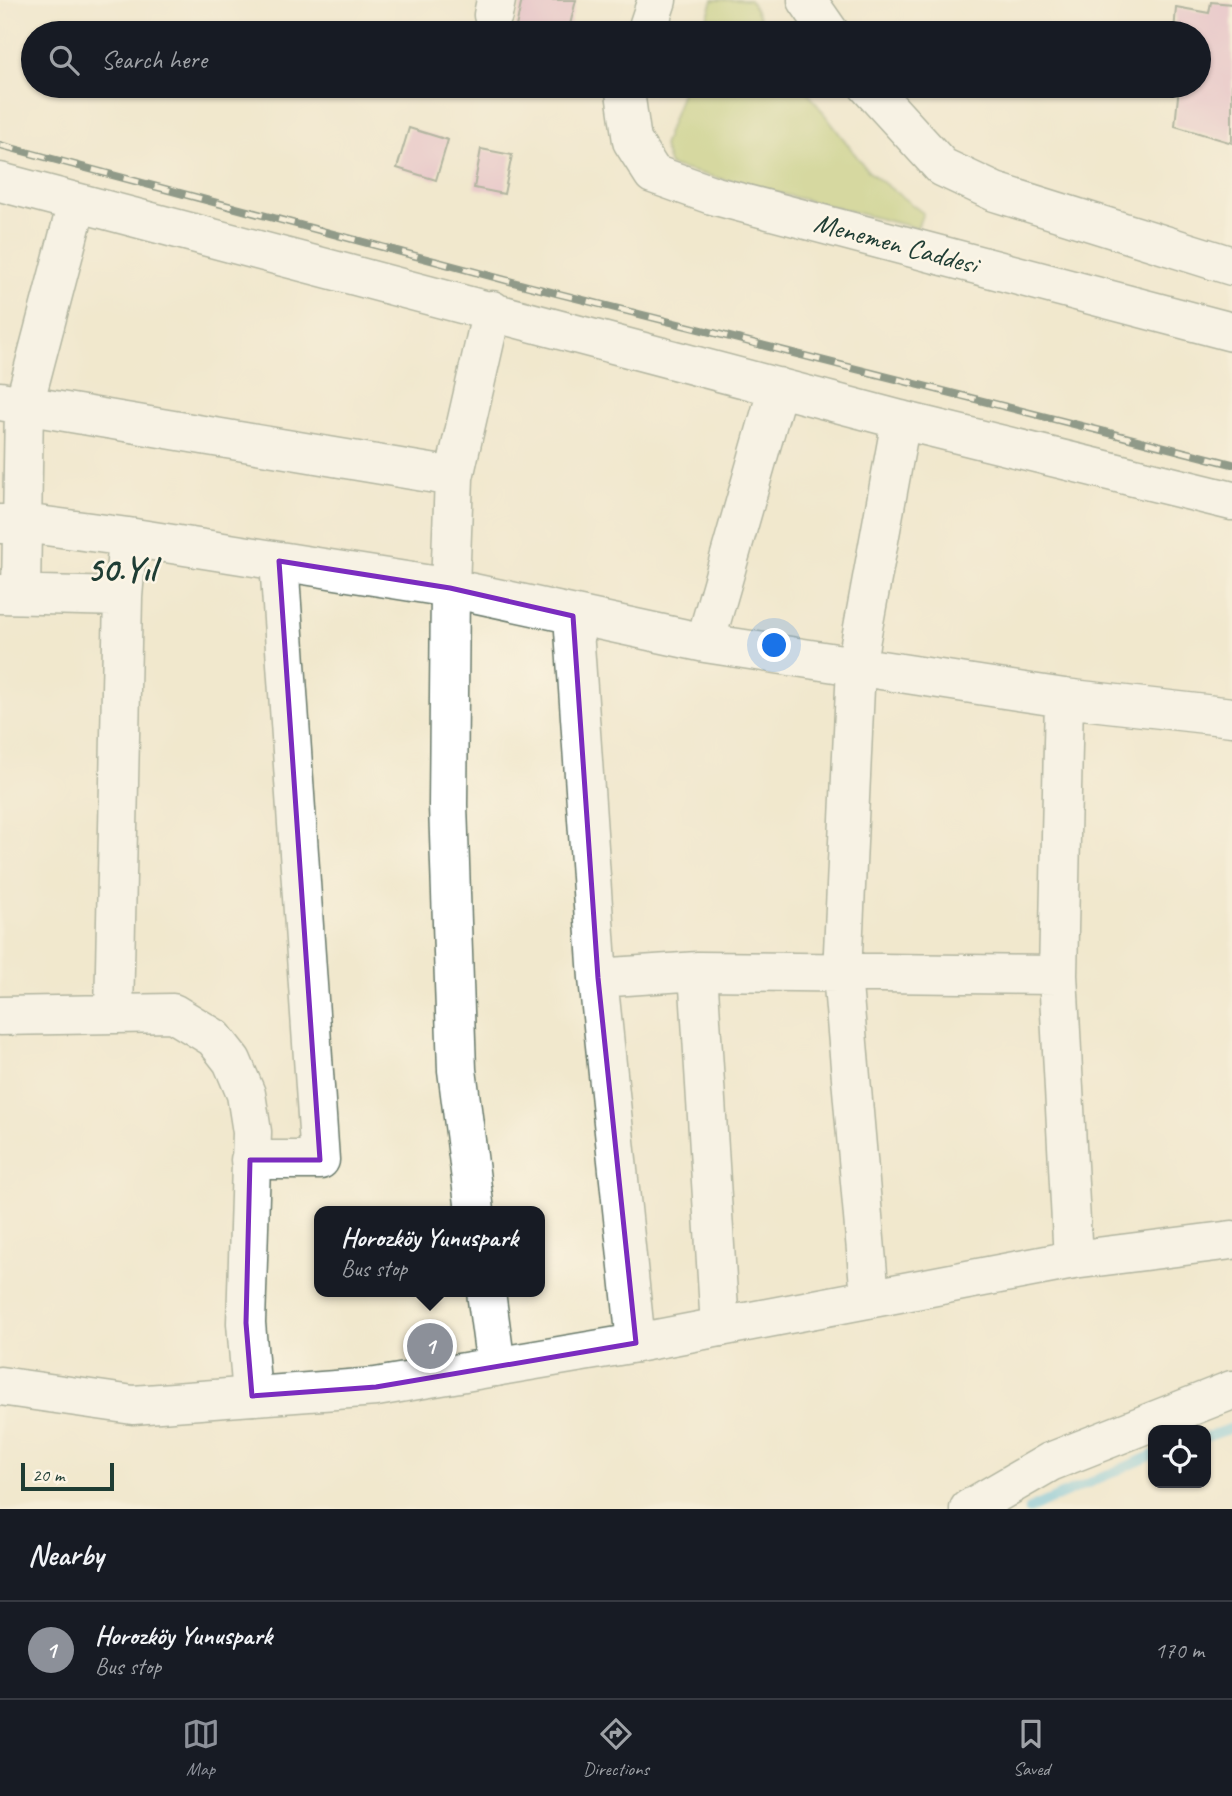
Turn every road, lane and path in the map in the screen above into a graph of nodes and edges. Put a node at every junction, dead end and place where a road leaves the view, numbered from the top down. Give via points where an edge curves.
1 (657, 0) edge
2 (807, 0) edge
3 (650, 21) edge
4 (822, 21) edge
5 (626, 98) edge
6 (879, 98) edge
7 (0, 182) edge
8 (77, 203) junction
9 (1232, 266) edge
10 (492, 310) junction
11 (1232, 332) edge
12 (778, 387) junction
13 (12, 403) edge
14 (901, 420) junction
15 (454, 477) junction
16 (1232, 501) edge
17 (11, 524) edge
18 (128, 537) junction
19 (279, 561) junction
20 (450, 588) junction
21 (11, 593) edge
22 (124, 597) junction
23 (573, 616) junction
24 (705, 643) junction
25 (856, 666) junction
26 (1064, 698) junction
27 (1232, 717) edge
28 (698, 971) junction
29 (842, 974) junction
30 (1058, 975) junction
31 (598, 978) junction
32 (114, 1014) junction
33 (0, 1016) edge
34 (250, 1160) junction
35 (474, 1206) edge
36 (1232, 1240) edge
37 (1073, 1260) junction
38 (487, 1297) edge
39 (870, 1297) junction
40 (720, 1327) junction
41 (636, 1343) junction
42 (495, 1367) junction
43 (0, 1387) edge
44 (1232, 1390) edge
45 (252, 1396) junction
46 (969, 1509) edge

1 - 3 street
2 - 4 street
5 - 11 street, Menemen Caddesi via 632,141 653,174 712,195
6 - 9 street via 942,167 995,192
7 - 8 street
8 - 10 street
8 - 13 street
10 - 12 street
10 - 15 street
12 - 14 street
12 - 24 street
13 - 15 street
13 - 17 street
14 - 16 street
14 - 25 street
15 - 20 street
17 - 18 street
17 - 21 street
18 - 19 street
18 - 22 street
19 - 20 street
19 - 34 street via 320,1160
20 - 23 street
20 - 35 street via 448,805 457,1070
21 - 22 street
22 - 32 street
23 - 24 street
23 - 31 street
24 - 25 street
25 - 26 street
25 - 29 street
26 - 27 street
26 - 30 street
28 - 29 street
28 - 31 street
28 - 40 street
29 - 30 street
29 - 39 street
30 - 37 street
31 - 41 street
32 - 33 street
32 - 34 street via 173,1013 214,1038 232,1061 246,1094 252,1132
34 - 45 street via 246,1323
36 - 37 street
37 - 39 street
38 - 42 street
39 - 40 street
40 - 41 street
41 - 42 street
42 - 45 street via 376,1387
43 - 45 street via 132,1405
44 - 46 street via 1049,1462

